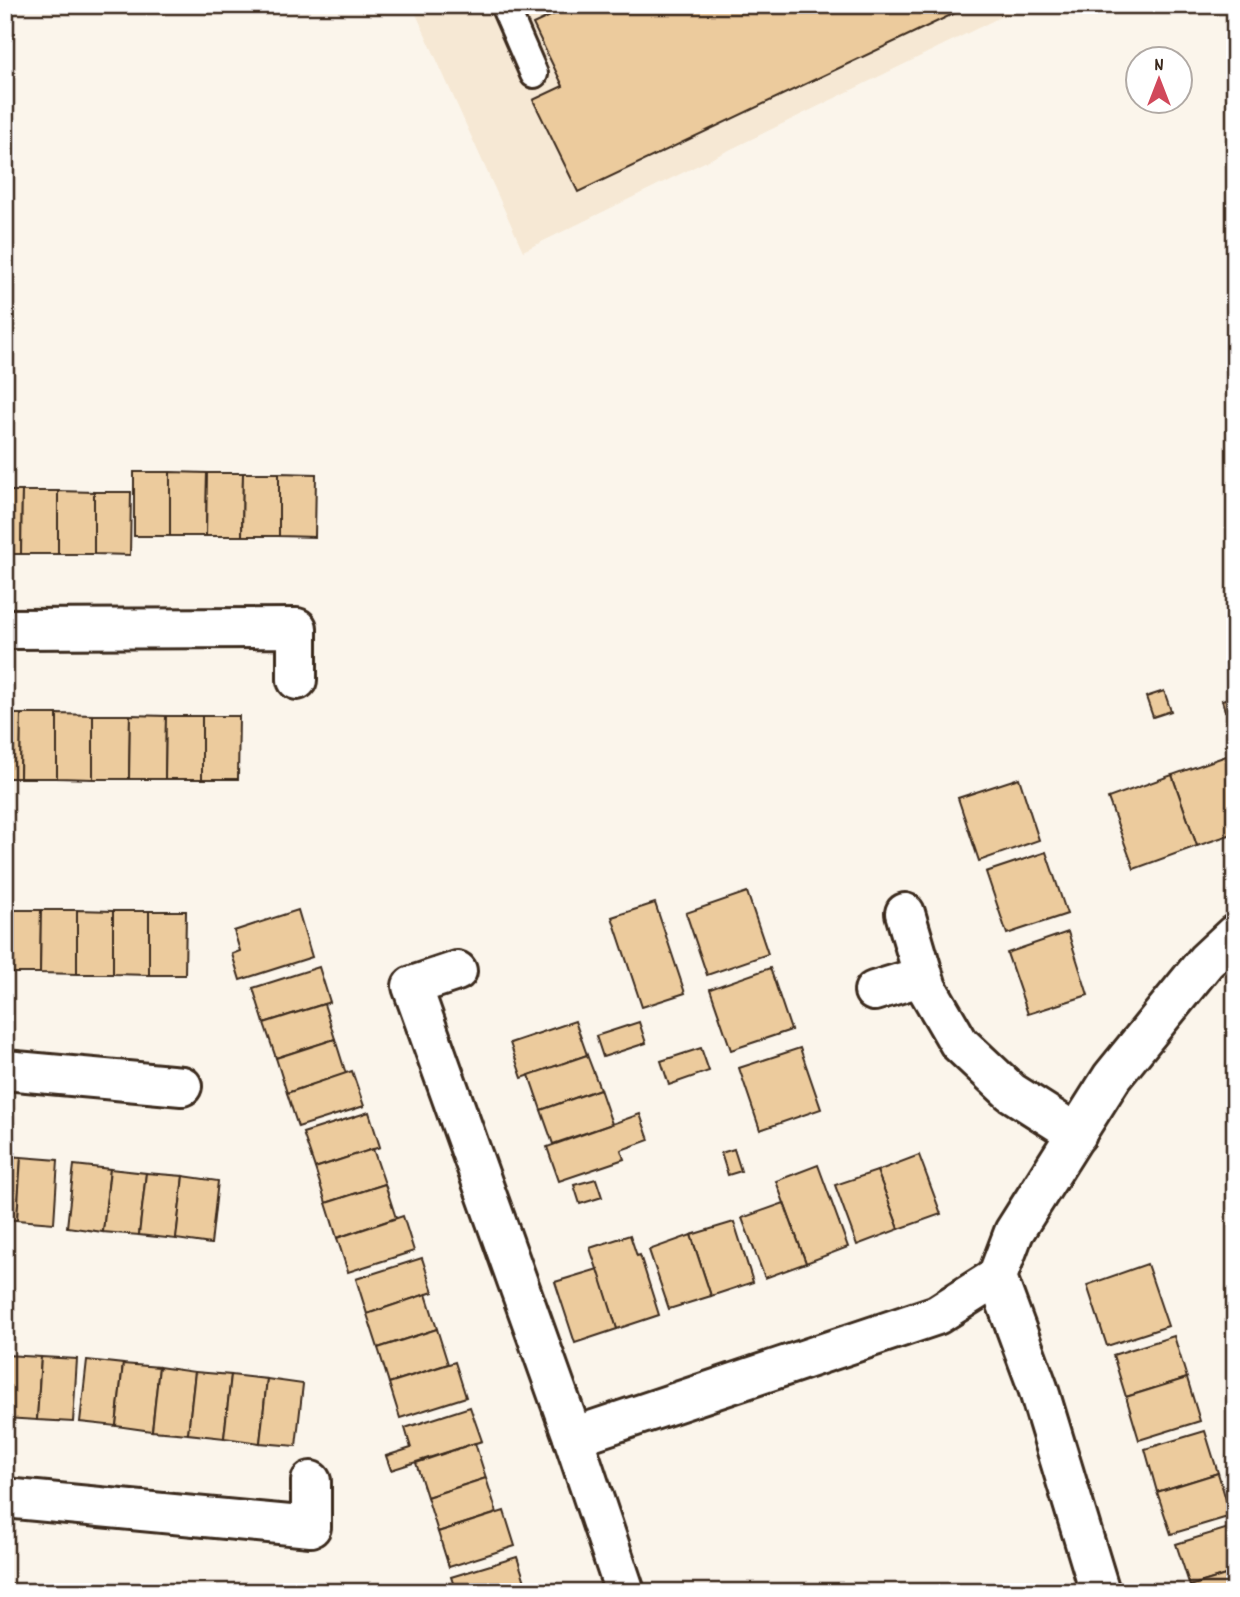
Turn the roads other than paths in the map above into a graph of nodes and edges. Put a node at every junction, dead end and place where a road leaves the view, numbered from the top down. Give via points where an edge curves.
1 (504, 5) edge
2 (534, 74) dead end
3 (5, 629) edge
4 (297, 680) dead end
5 (905, 913) dead end
6 (1235, 934) edge
7 (457, 971) dead end
8 (923, 976) junction
9 (874, 991) dead end
10 (5, 1070) edge
11 (182, 1086) dead end
12 (1076, 1134) junction
13 (996, 1277) junction
14 (573, 1437) junction
15 (311, 1480) dead end
16 (5, 1498) edge
17 (625, 1592) edge
18 (1100, 1592) edge

1 - 2 lane
3 - 4 street via 297,628
5 - 8 street
6 - 12 street via 1206,961 1112,1077
7 - 14 street via 412,986
8 - 9 street
8 - 12 street via 958,1043 1011,1091
10 - 11 street
12 - 13 street via 1014,1232
13 - 14 street via 937,1315
13 - 18 street via 1038,1388
14 - 17 street
15 - 16 street via 311,1527

